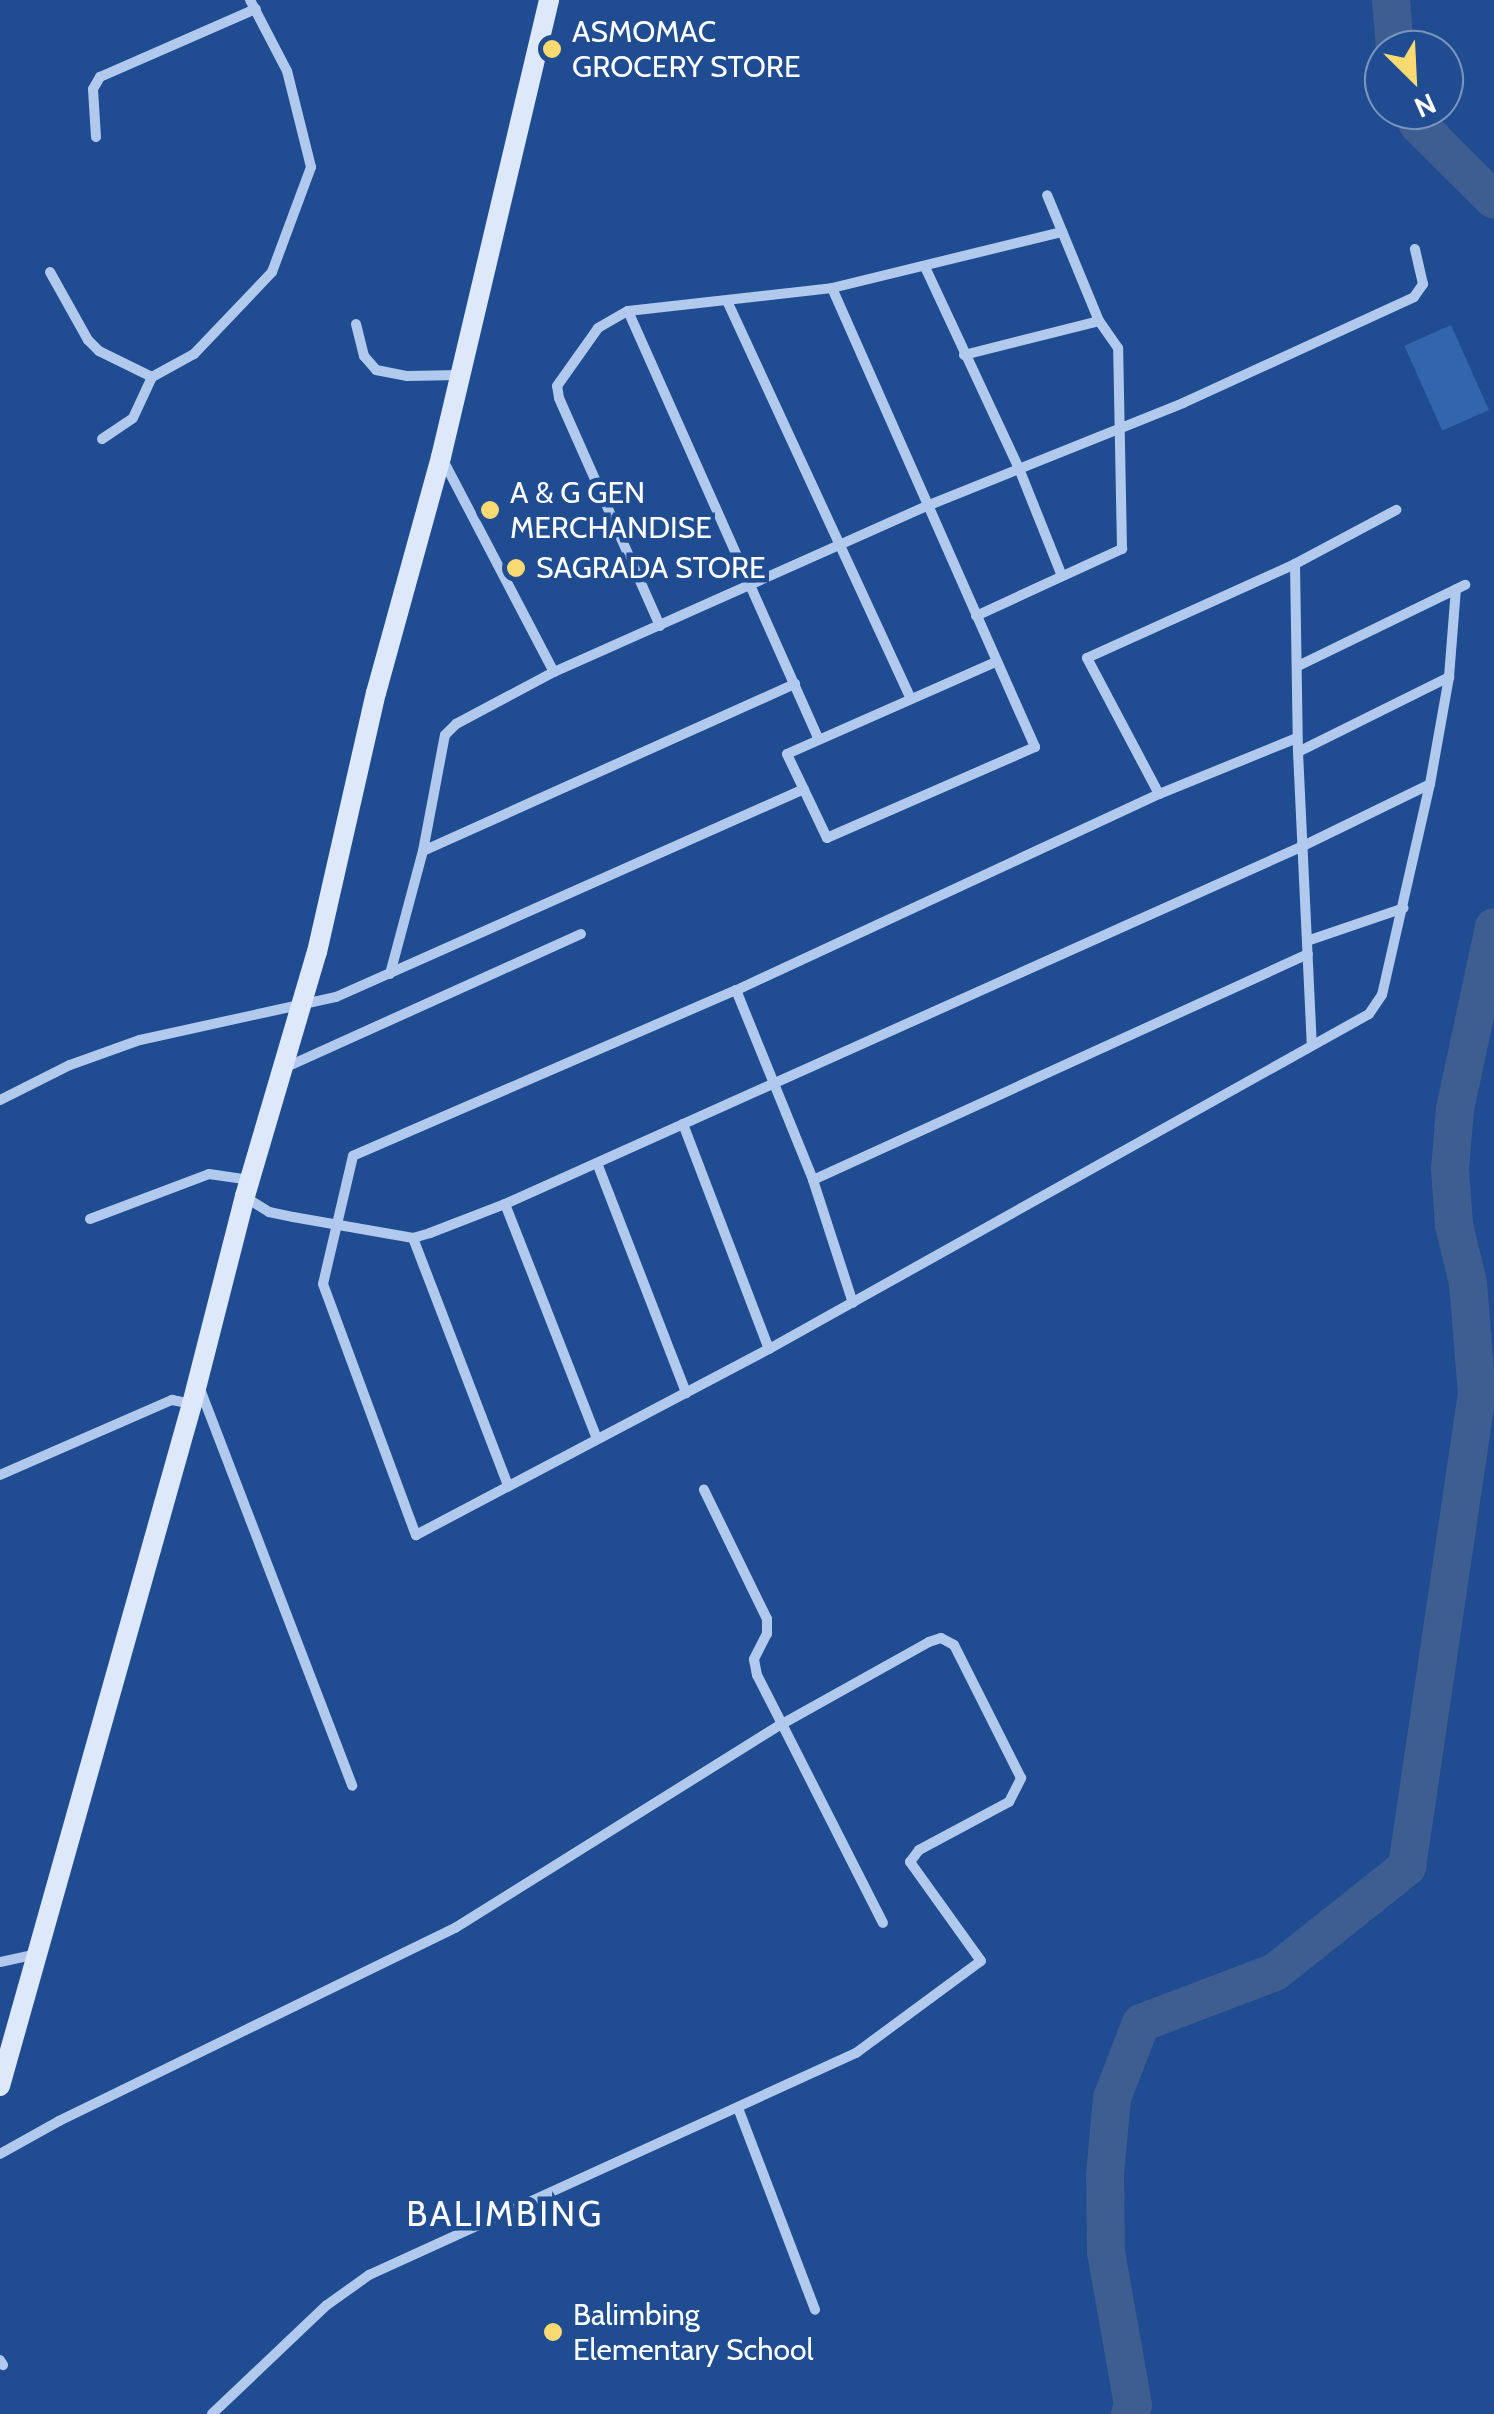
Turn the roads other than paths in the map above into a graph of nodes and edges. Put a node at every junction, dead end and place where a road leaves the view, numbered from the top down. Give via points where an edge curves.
1 (549, 0) edge
2 (253, 5) edge
3 (96, 137) dead end
4 (1046, 195) dead end
5 (1062, 232) junction
6 (1415, 249) dead end
7 (925, 267) junction
8 (50, 272) dead end
9 (832, 288) junction
10 (728, 303) junction
11 (628, 312) junction
12 (1100, 321) junction
13 (356, 324) dead end
14 (964, 356) junction
15 (460, 374) junction
16 (152, 377) junction
17 (1118, 430) junction
18 (102, 439) dead end
19 (441, 456) junction
20 (1018, 466) junction
21 (927, 506) junction
22 (1396, 510) dead end
23 (837, 548) junction
24 (1294, 564) junction
25 (1062, 576) junction
26 (749, 587) junction
27 (976, 616) junction
28 (660, 626) junction
29 (996, 662) junction
30 (1298, 666) junction
31 (554, 672) junction
32 (1449, 677) junction
33 (795, 684) junction
34 (910, 699) junction
35 (1297, 738) junction
36 (818, 739) junction
37 (1298, 752) junction
38 (1430, 784) junction
39 (804, 788) junction
40 (1159, 794) junction
41 (1302, 846) junction
42 (422, 851) junction
43 (1404, 908) junction
44 (581, 934) dead end
45 (1307, 941) junction
46 (1308, 954) junction
47 (390, 974) junction
48 (736, 990) junction
49 (300, 1008) junction
50 (1312, 1045) junction
51 (282, 1069) junction
52 (773, 1081) junction
53 (0, 1100) edge
54 (683, 1124) junction
55 (596, 1163) junction
56 (813, 1180) junction
57 (247, 1188) junction
58 (505, 1204) junction
59 (90, 1219) dead end
60 (338, 1225) junction
61 (413, 1238) junction
62 (853, 1303) junction
63 (769, 1349) junction
64 (686, 1393) junction
65 (195, 1394) junction
66 (597, 1440) junction
67 (0, 1475) edge
68 (508, 1486) junction
69 (704, 1490) dead end
70 (782, 1724) junction
71 (352, 1786) dead end
72 (883, 1924) dead end
73 (34, 1956) junction
74 (0, 1962) edge
75 (0, 2086) edge
76 (738, 2108) junction
77 (0, 2154) edge
78 (815, 2310) dead end
79 (212, 2414) edge

1 - 15 street
2 - 3 street via 100,77 93,89
2 - 16 street via 287,71 311,167 272,272 194,354
4 - 5 street
5 - 7 street
5 - 12 street
6 - 17 street via 1423,284 1414,297
7 - 9 street
7 - 14 street
8 - 16 street via 88,340
9 - 10 street
9 - 21 street
10 - 11 street
10 - 23 street
11 - 26 street
11 - 28 street via 598,328 557,386
12 - 14 street
12 - 17 street via 1118,348
13 - 15 street via 364,356 376,370
14 - 20 street
15 - 19 street
16 - 18 street via 133,418
17 - 20 street
17 - 25 street via 1122,550
19 - 31 street
19 - 49 street
20 - 21 street
20 - 25 street
21 - 23 street
21 - 27 street
22 - 24 street
23 - 26 street
23 - 34 street
24 - 30 street
24 - 40 street via 1087,658
25 - 27 street
26 - 28 street
26 - 33 street
27 - 29 street
28 - 31 street
29 - 34 street
29 - 39 street via 1035,746 827,838
30 - 32 street via 1460,587
30 - 35 street
31 - 42 street via 468,715 445,735
32 - 37 street
32 - 38 street
33 - 36 street
33 - 42 street
34 - 36 street
35 - 37 street
35 - 40 street
36 - 39 street via 787,754
37 - 41 street
38 - 41 street
38 - 43 street
39 - 47 street
40 - 48 street
41 - 45 street
41 - 52 street
42 - 47 street
43 - 45 street
43 - 50 street via 1382,995 1368,1014
44 - 51 street
45 - 46 street
46 - 50 street
46 - 56 street
47 - 49 street
48 - 52 street
48 - 60 street via 354,1156
49 - 51 street
49 - 53 street via 140,1040
50 - 62 street
51 - 57 street
52 - 54 street
52 - 56 street
54 - 55 street
54 - 63 street
55 - 58 street
55 - 64 street
56 - 62 street
57 - 59 street via 208,1174
57 - 60 street via 269,1212
57 - 65 street
58 - 61 street
58 - 66 street
60 - 61 street
60 - 68 street via 323,1284 416,1535
61 - 68 street
62 - 63 street
63 - 64 street
64 - 66 street
65 - 67 street
65 - 71 street
65 - 73 street
66 - 68 street
69 - 70 street via 767,1619 756,1674
70 - 72 street
70 - 76 street via 941,1638 954,1645 1021,1778 1009,1802 918,1850 910,1862 979,1953 976,1968 856,2053
70 - 77 street via 454,1928
73 - 74 street
73 - 75 street
76 - 78 street
76 - 79 street via 369,2275 327,2304

